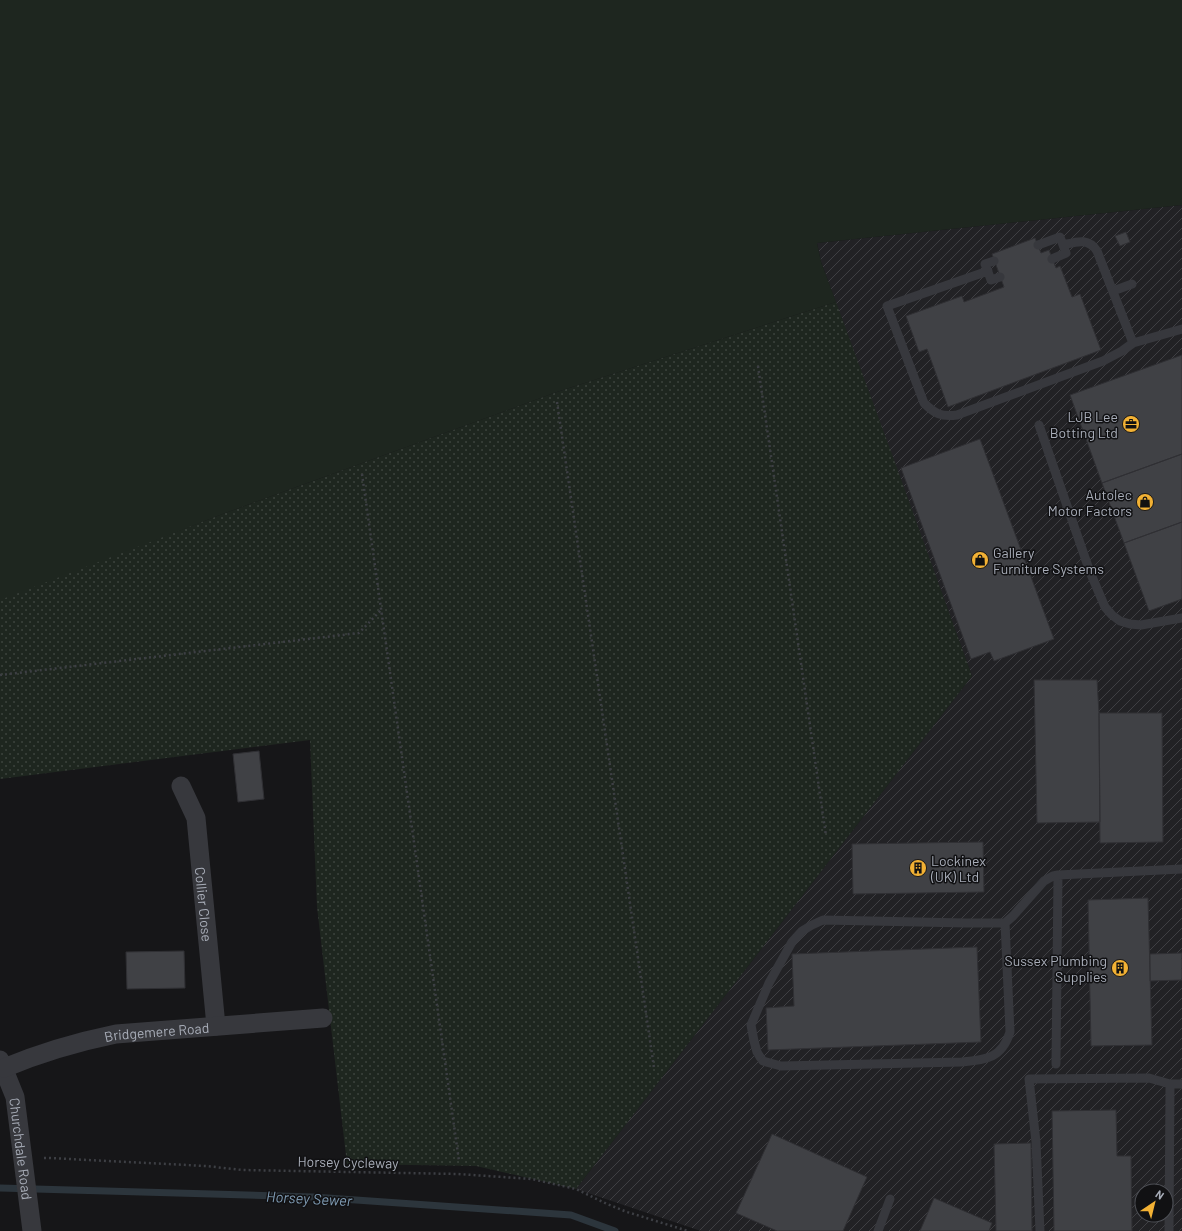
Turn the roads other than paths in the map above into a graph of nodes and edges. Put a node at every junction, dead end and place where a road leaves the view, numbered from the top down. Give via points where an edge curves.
1 (1038, 245) dead end
2 (1063, 245) junction
3 (1052, 259) dead end
4 (994, 261) dead end
5 (988, 271) junction
6 (1000, 277) dead end
7 (1132, 284) dead end
8 (1113, 291) junction
9 (1182, 329) edge
10 (1133, 343) junction
11 (1039, 425) dead end
12 (1182, 618) edge
13 (181, 786) dead end
14 (1182, 869) edge
15 (1058, 875) junction
16 (1005, 923) junction
17 (323, 1018) dead end
18 (216, 1026) junction
19 (2, 1064) edge
20 (1056, 1064) dead end
21 (1170, 1084) junction
22 (1182, 1084) edge
23 (890, 1199) dead end
24 (32, 1231) edge
25 (878, 1231) edge
26 (1040, 1231) edge
27 (1169, 1231) edge

1 - 2 lane via 1060,237
2 - 3 lane via 1066,253
2 - 8 lane via 1084,241 1095,247
4 - 5 lane via 985,264
5 - 6 lane via 991,280
5 - 10 lane via 887,306 924,403 940,415 956,415 1103,361 1122,352
7 - 8 lane
8 - 10 lane
9 - 10 lane
11 - 12 lane via 1090,572 1105,607 1120,621 1130,624 1141,625
13 - 18 street, Collier Close via 196,818
14 - 15 lane
15 - 16 lane via 1044,881
15 - 20 lane
16 - 16 lane via 1010,1032 1004,1045 989,1058 962,1062 781,1066 763,1061 757,1052 751,1025 769,982 792,942 812,925 823,920
17 - 18 street, Bridgemere Road
18 - 19 street, Bridgemere Road via 116,1034
19 - 24 street, Churchdale Road via 15,1097
21 - 22 lane
21 - 26 lane via 1149,1078 1029,1079 1036,1142
21 - 27 lane
23 - 25 lane

